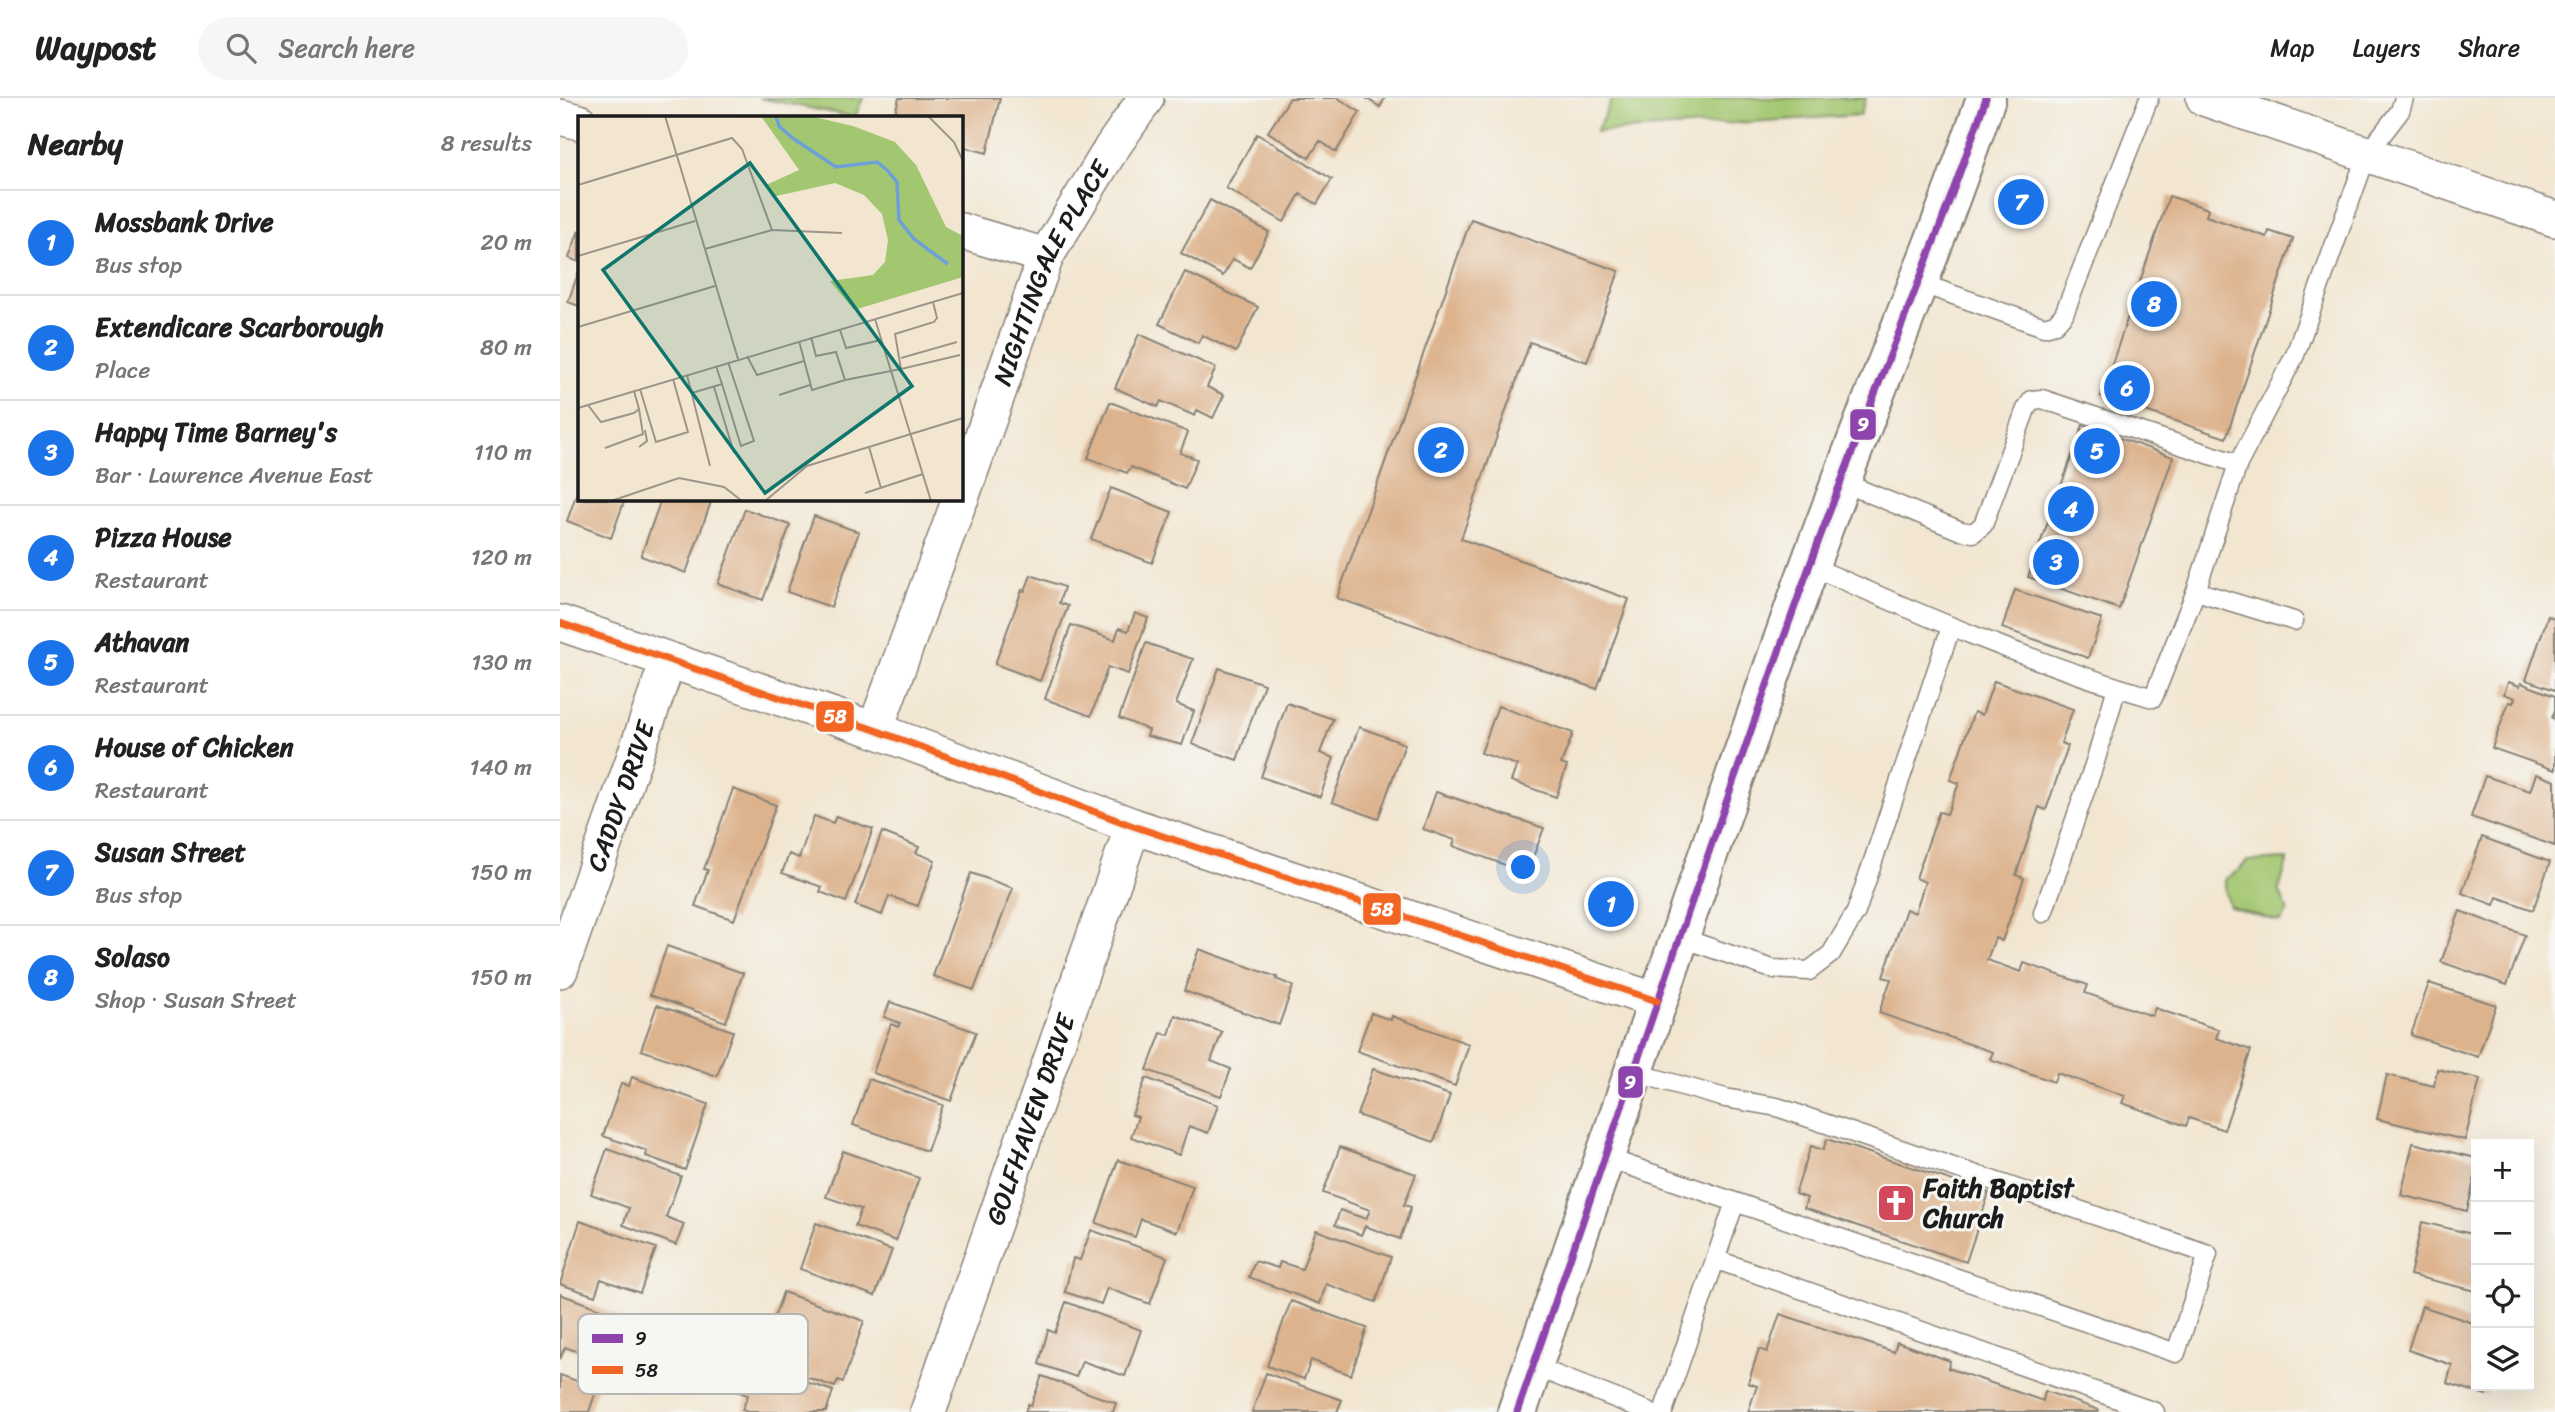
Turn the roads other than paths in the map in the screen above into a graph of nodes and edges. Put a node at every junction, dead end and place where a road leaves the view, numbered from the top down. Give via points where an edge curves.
1 (1146, 98) edge
2 (1986, 98) edge
3 (2149, 98) edge
4 (2204, 98) edge
5 (2404, 98) edge
6 (560, 117) edge
7 (578, 122) edge
8 (2367, 154) junction
9 (2555, 219) edge
10 (962, 231) edge
11 (1046, 256) junction
12 (1917, 282) junction
13 (2238, 464) junction
14 (1842, 482) junction
15 (962, 495) edge
16 (960, 500) edge
17 (1810, 565) junction
18 (2196, 591) junction
19 (2294, 621) dead end
20 (560, 624) edge
21 (1951, 627) junction
22 (668, 661) junction
23 (2117, 687) junction
24 (875, 730) junction
25 (1133, 826) junction
26 (2043, 913) dead end
27 (1679, 937) junction
28 (560, 970) edge
29 (1657, 1001) junction
30 (1633, 1072) junction
31 (1604, 1157) junction
32 (1735, 1202) junction
33 (1717, 1260) junction
34 (1533, 1366) junction
35 (928, 1412) edge
36 (1517, 1412) edge
37 (1650, 1412) edge
38 (1663, 1412) edge
39 (2155, 1412) edge

1 - 11 street, NIGHTINGALE PLACE
2 - 12 main road
3 - 12 lane via 2064,314 2055,324 2043,327
4 - 8 street
5 - 8 lane via 2400,111
6 - 7 street
8 - 9 street
8 - 13 lane via 2295,355
10 - 11 street
11 - 15 street, NIGHTINGALE PLACE
12 - 14 main road
13 - 14 lane via 2042,399 2032,400 2025,409 1983,525 1973,533
13 - 18 lane
14 - 17 main road
16 - 24 street, NIGHTINGALE PLACE
17 - 21 lane
17 - 27 main road
18 - 19 lane
18 - 23 lane via 2153,698
20 - 22 street
21 - 23 lane
21 - 27 lane via 1856,912 1831,954 1810,971 1772,969
22 - 24 street
22 - 28 street, CADDY DRIVE
23 - 26 lane
24 - 25 street
25 - 29 street
25 - 35 street, GOLFHAVEN DRIVE
27 - 29 main road
29 - 30 main road
30 - 31 main road
30 - 32 lane via 1725,1098 1777,1107 2208,1254 2176,1353
31 - 32 lane
31 - 34 main road
32 - 33 lane
33 - 38 lane
33 - 39 lane
34 - 36 main road
34 - 37 lane

